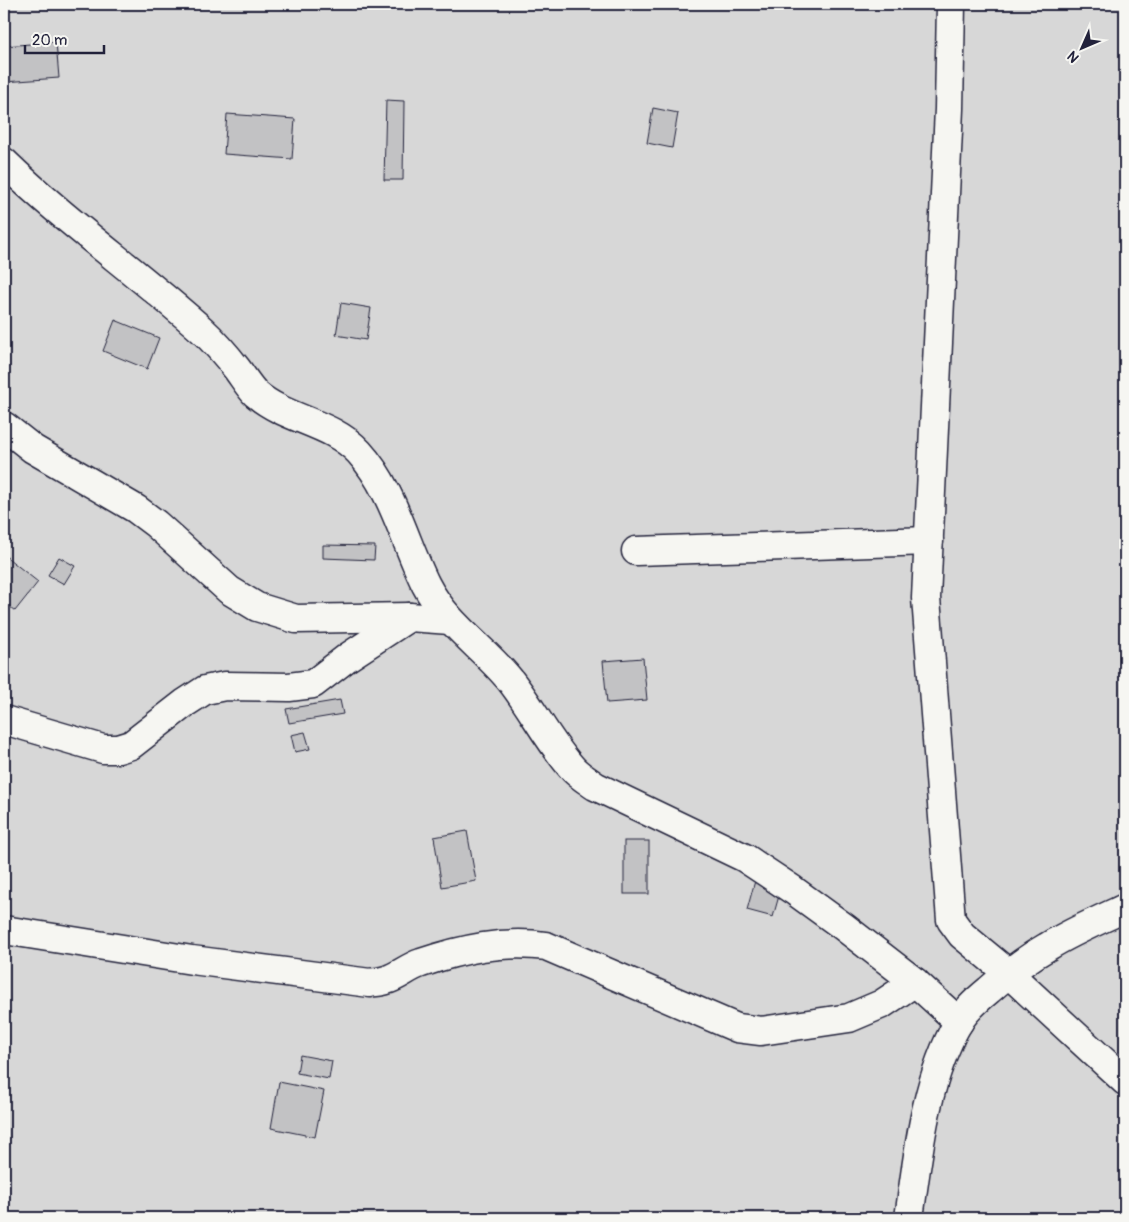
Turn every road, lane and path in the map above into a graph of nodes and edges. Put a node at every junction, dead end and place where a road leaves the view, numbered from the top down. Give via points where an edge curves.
1 (951, 4) edge
2 (4, 162) edge
3 (4, 426) edge
4 (929, 541) junction
5 (636, 551) dead end
6 (409, 616) junction
7 (450, 620) junction
8 (4, 720) edge
9 (1125, 908) edge
10 (4, 930) edge
11 (1008, 972) junction
12 (915, 982) junction
13 (959, 1022) junction
14 (1125, 1081) edge
15 (910, 1218) edge

1 - 4 street
2 - 7 street via 69,221 204,331 254,392 269,404 335,433 357,450 373,468 427,586
3 - 6 street via 33,449 136,508 228,590 257,607 296,619
4 - 5 street
4 - 11 street via 926,598 951,920 962,935
6 - 7 street
6 - 8 street via 313,684 225,686 206,690 131,745 118,749 103,749
7 - 12 street via 509,678 558,750 595,786 745,858 829,916
9 - 11 street via 1048,946
10 - 12 street via 192,960 370,983 387,980 419,964 459,952 524,943 546,946 737,1028 762,1031 849,1018 882,1004
11 - 13 street
11 - 14 street
12 - 13 street
13 - 15 street via 942,1055 929,1101

